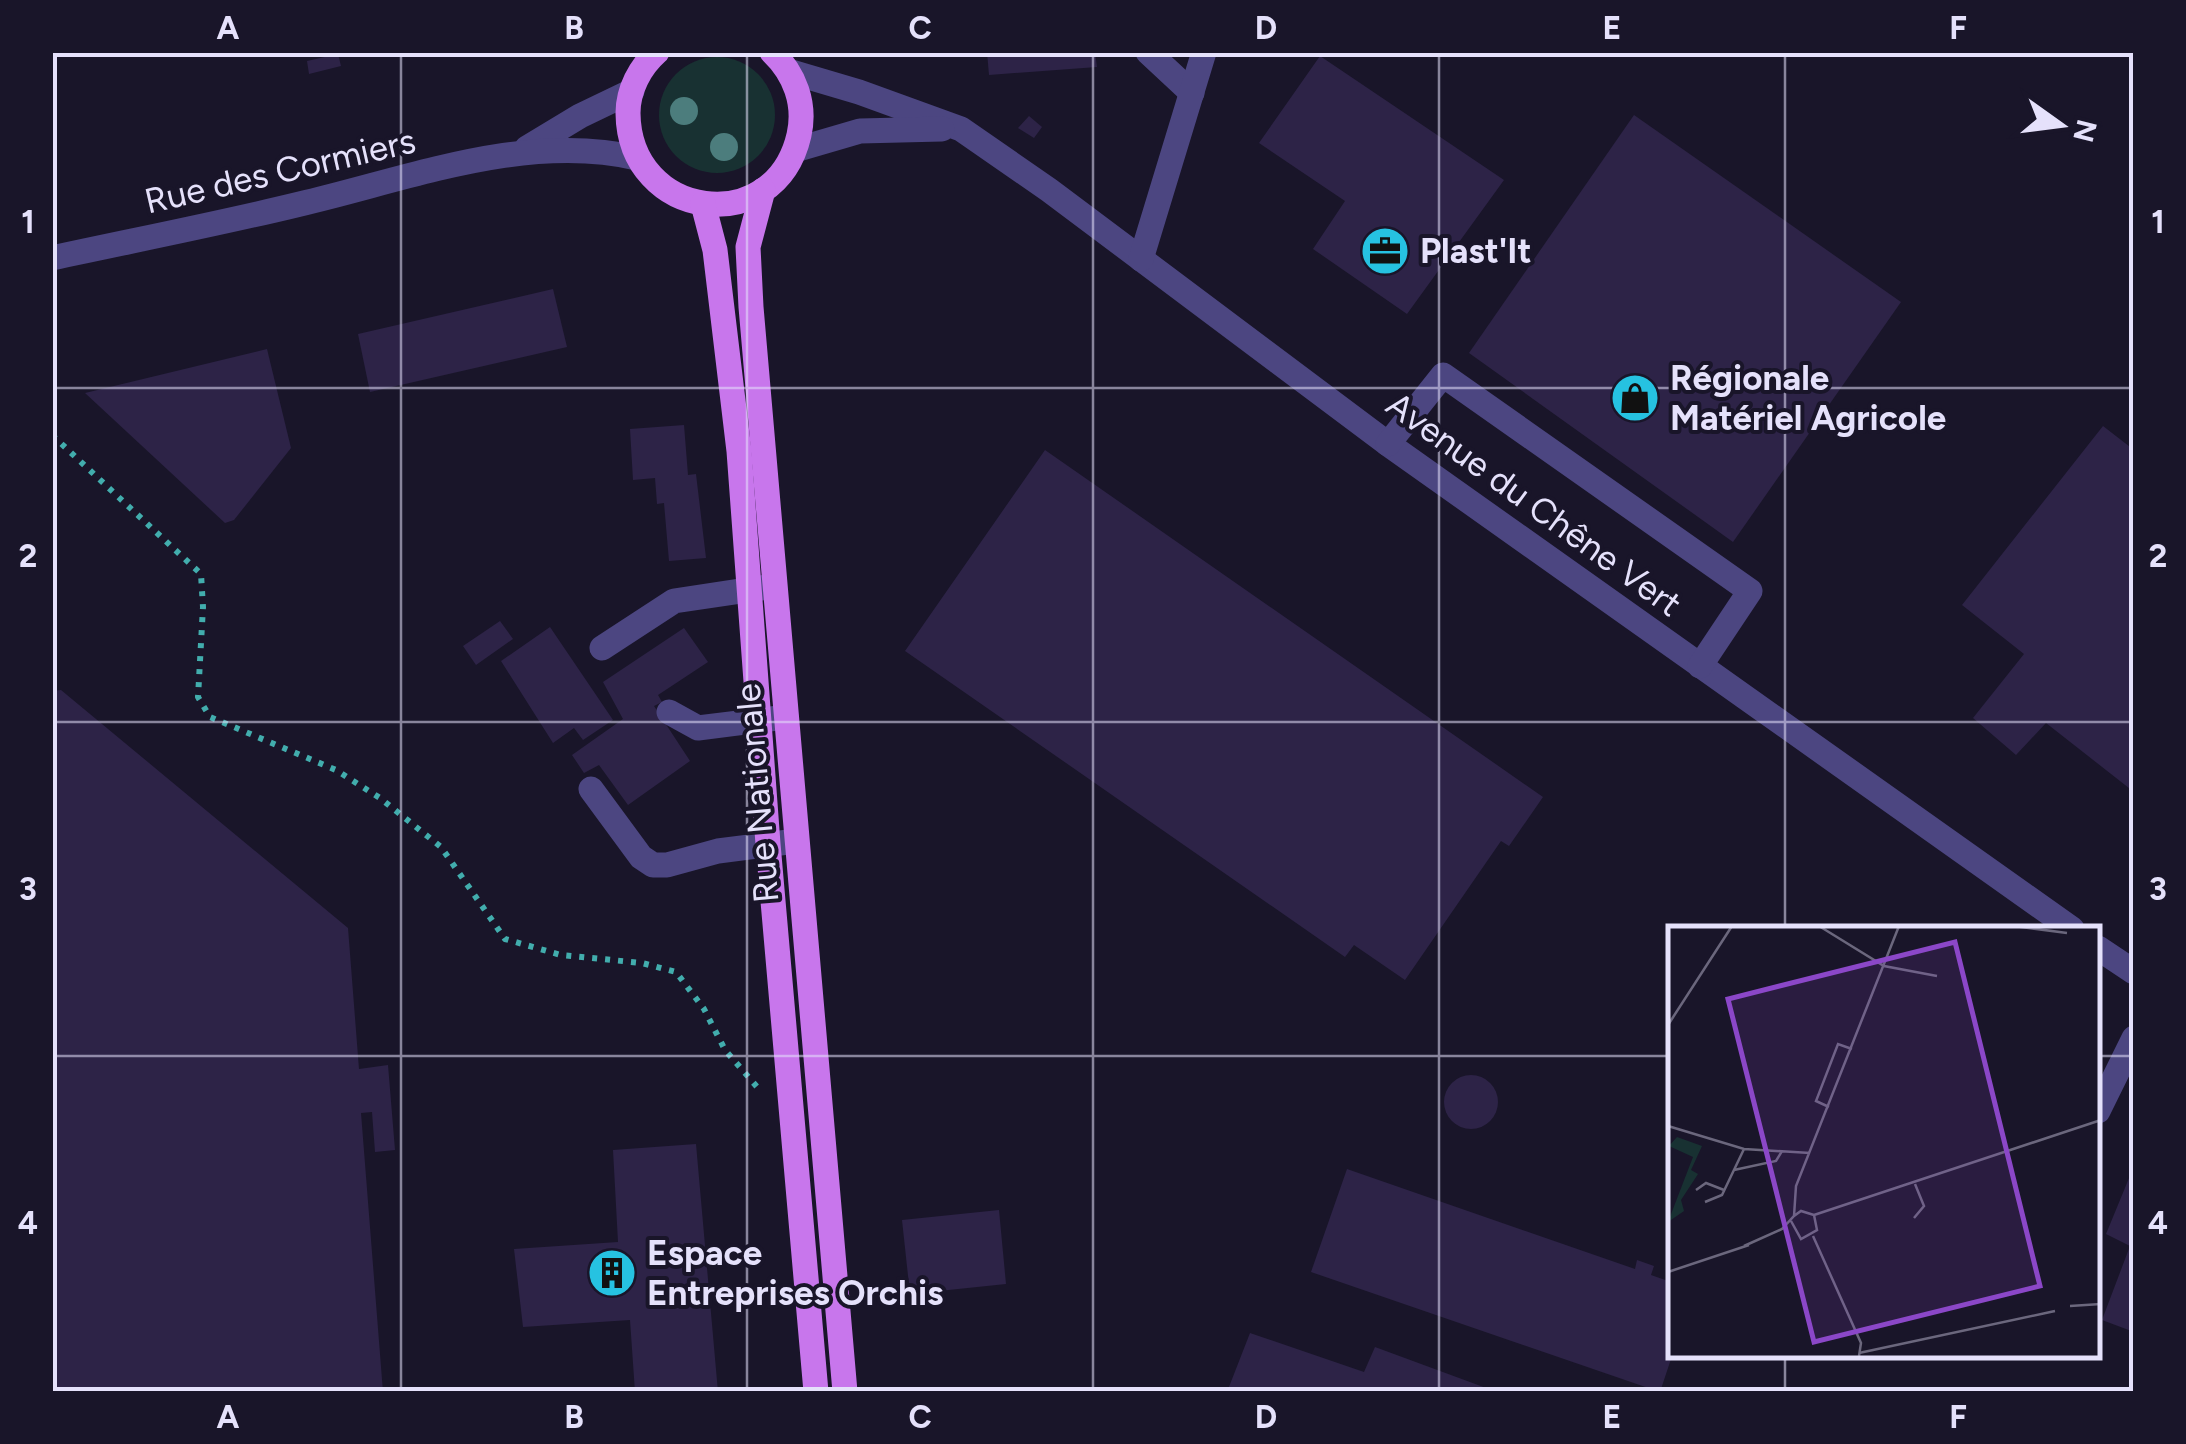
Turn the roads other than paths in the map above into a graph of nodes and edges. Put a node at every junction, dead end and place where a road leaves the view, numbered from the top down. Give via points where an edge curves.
1 (657, 52) edge
2 (1148, 52) edge
3 (1204, 52) edge
4 (780, 62) edge
5 (632, 92) junction
6 (1192, 93) junction
7 (961, 129) junction
8 (795, 150) junction
9 (522, 151) junction
10 (637, 158) junction
11 (762, 190) junction
12 (703, 204) junction
13 (52, 258) edge
14 (1141, 260) junction
15 (1388, 444) junction
16 (750, 450) junction
17 (762, 588) junction
18 (602, 648) dead end
19 (1700, 666) junction
20 (669, 712) dead end
21 (773, 719) junction
22 (592, 788) dead end
23 (796, 841) junction
24 (768, 844) junction
25 (2068, 926) edge
26 (2101, 950) edge
27 (2134, 972) edge
28 (2134, 1038) edge
29 (2101, 1105) edge
30 (816, 1392) edge
31 (845, 1392) edge

1 - 5 main road
2 - 6 street
3 - 6 street
4 - 7 street, Avenue du Chêne Vert
4 - 8 main road via 798,90 802,120
5 - 9 street, Rue des Cormiers
5 - 10 main road via 628,132
6 - 14 street
7 - 8 street via 860,131
7 - 14 street, Avenue du Chêne Vert
8 - 11 main road
9 - 10 street, Rue des Cormiers via 586,149
9 - 13 street, Rue des Cormiers
10 - 12 main road via 664,189
11 - 12 main road
11 - 16 main road, Rue Nationale via 748,247
12 - 16 main road, Rue Nationale
14 - 15 street, Avenue du Chêne Vert
15 - 19 street, Avenue du Chêne Vert
15 - 19 street via 1443,375 1750,591
16 - 17 main road, Rue Nationale
17 - 18 street via 674,601
17 - 21 main road, Rue Nationale
19 - 25 street, Avenue du Chêne Vert
20 - 21 street via 698,728
21 - 23 main road, Rue Nationale
21 - 24 main road, Rue Nationale
22 - 24 street via 653,865
23 - 24 street
23 - 31 main road, Rue Nationale
24 - 30 main road, Rue Nationale
26 - 27 street
28 - 29 street

